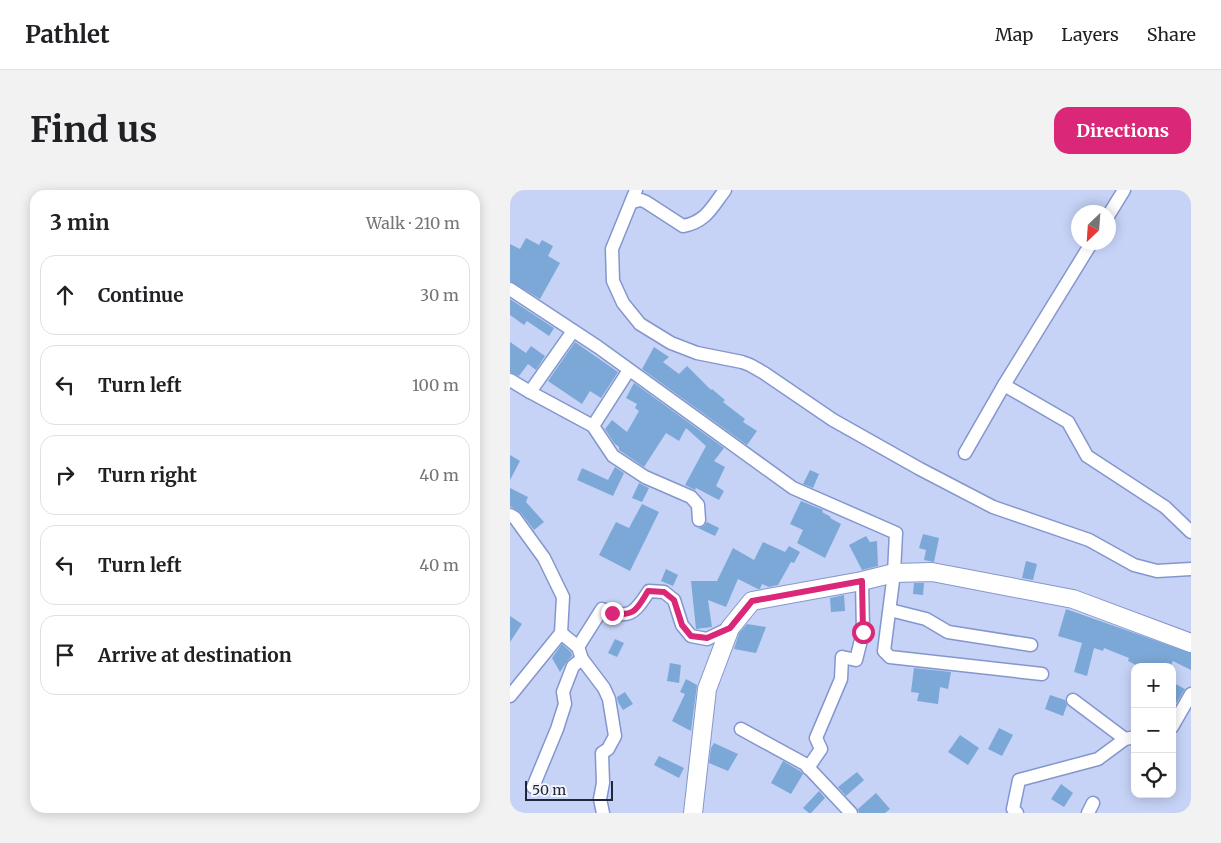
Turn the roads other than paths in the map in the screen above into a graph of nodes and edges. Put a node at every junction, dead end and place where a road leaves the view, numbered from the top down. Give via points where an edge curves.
1 (725, 190) edge
2 (1124, 190) edge
3 (634, 196) edge
4 (1115, 205) edge
5 (1087, 250) edge
6 (510, 289) edge
7 (573, 331) junction
8 (630, 370) junction
9 (510, 380) edge
10 (1004, 385) junction
11 (530, 392) junction
12 (593, 426) junction
13 (965, 453) dead end
14 (510, 514) edge
15 (699, 520) dead end
16 (1191, 532) edge
17 (1191, 570) edge
18 (894, 573) junction
19 (862, 581) junction
20 (890, 610) junction
21 (730, 628) junction
22 (561, 633) junction
23 (1191, 643) edge
24 (1031, 645) dead end
25 (580, 653) junction
26 (1042, 674) dead end
27 (1191, 694) edge
28 (510, 696) edge
29 (1073, 700) dead end
30 (1176, 719) edge
31 (740, 729) dead end
32 (1130, 738) edge
33 (808, 768) junction
34 (533, 788) dead end
35 (603, 813) edge
36 (693, 813) edge
37 (851, 813) edge
38 (1017, 813) edge

1 - 3 street via 702,219 683,226
2 - 4 street
3 - 17 street via 612,249 613,281 623,303 640,324 671,343 750,365 833,420 993,507 1089,540 1134,565 1157,571
5 - 10 street
6 - 7 street
7 - 8 street
7 - 11 street
8 - 12 street
8 - 18 street via 793,488 896,533
9 - 11 street
10 - 13 street
10 - 16 street via 1068,422 1087,456 1165,507
11 - 12 street
12 - 15 street via 613,456 645,477 691,497 698,505
14 - 22 street via 544,558 563,597
18 - 19 street
18 - 20 street
18 - 23 street via 932,572 1073,599
19 - 21 street via 752,601
19 - 33 street via 863,632 856,660 842,657 841,680 816,738 821,749
20 - 24 street via 926,619 948,632
20 - 26 street via 884,651 890,657
21 - 25 street via 707,638 691,636 682,625 674,600 664,592 648,591 637,609 625,615 602,608
21 - 36 street via 707,689
22 - 25 street
22 - 28 street
25 - 34 street via 563,692 565,704
25 - 35 street via 609,699 614,736 608,749 602,753 600,799
27 - 30 street
29 - 32 street
31 - 33 street
32 - 38 street via 1098,759 1019,780 1013,809
33 - 37 street

